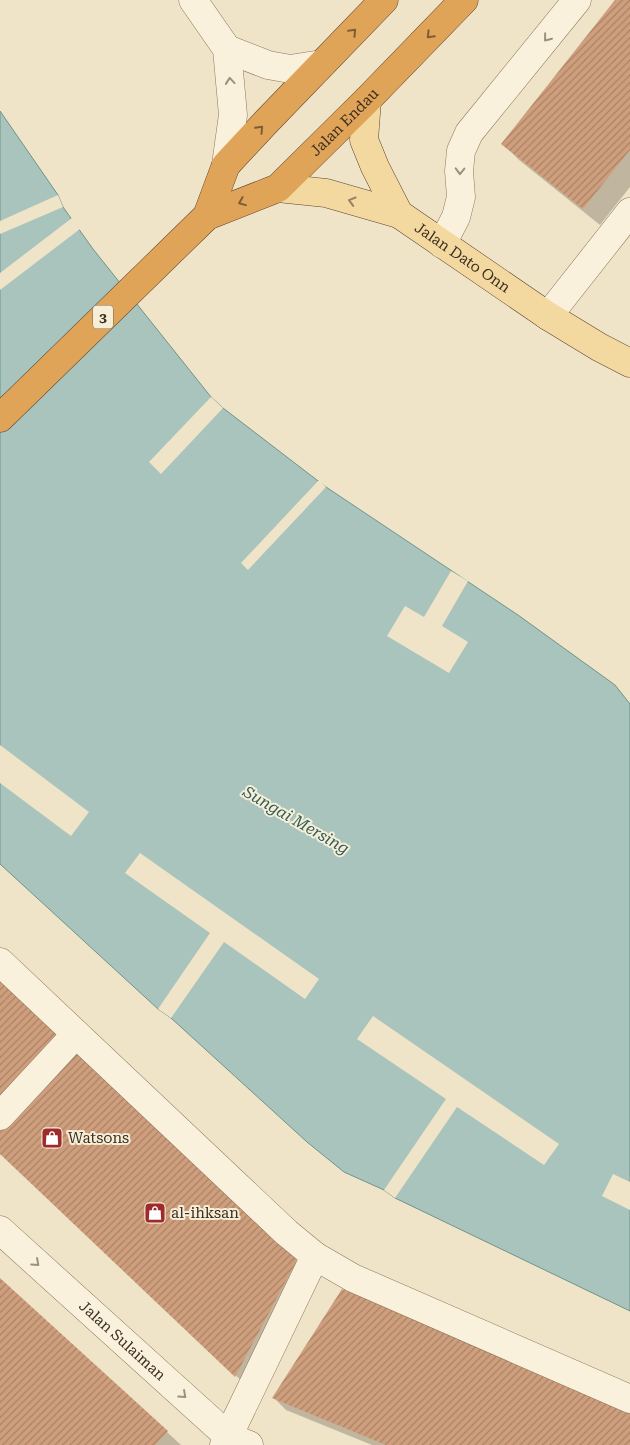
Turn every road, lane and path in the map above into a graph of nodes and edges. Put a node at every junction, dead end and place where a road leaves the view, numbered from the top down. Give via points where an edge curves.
1 (193, 0) edge
2 (384, 0) edge
3 (464, 0) edge
4 (577, 0) edge
5 (227, 49) junction
6 (322, 64) junction
7 (367, 100) junction
8 (226, 164) junction
9 (278, 188) junction
10 (630, 212) edge
11 (399, 214) junction
12 (206, 216) junction
13 (442, 244) junction
14 (548, 316) junction
15 (630, 363) edge
16 (0, 418) edge
17 (0, 962) edge
18 (76, 1034) junction
19 (0, 1116) edge
20 (0, 1230) edge
21 (315, 1256) junction
22 (630, 1399) edge
23 (234, 1442) edge

1 - 5 street
6 -> 2 highway, Jalan Endau / 3
3 -> 7 highway, Jalan Endau / 3
4 -> 13 street via 469,133 461,151 461,197 456,217
5 - 6 street via 268,65 290,69
8 -> 5 street via 233,115
8 -> 6 highway, Jalan Endau / 3
7 - 9 highway, Jalan Endau / 3
7 - 11 main road, Jalan Dato Onn via 364,140 374,167
8 - 12 highway, Jalan Endau / 3
11 -> 9 main road via 326,193
9 -> 12 highway, Jalan Endau / 3
10 - 14 street
11 - 13 main road, Jalan Dato Onn
12 - 16 highway, Jalan Endau / 3
13 - 14 main road, Jalan Dato Onn
14 - 15 main road, Jalan Dato Onn
17 - 18 street
18 - 19 street
18 - 21 street
20 -> 23 street, Jalan Sulaiman
21 - 22 street via 353,1278
21 - 23 street

